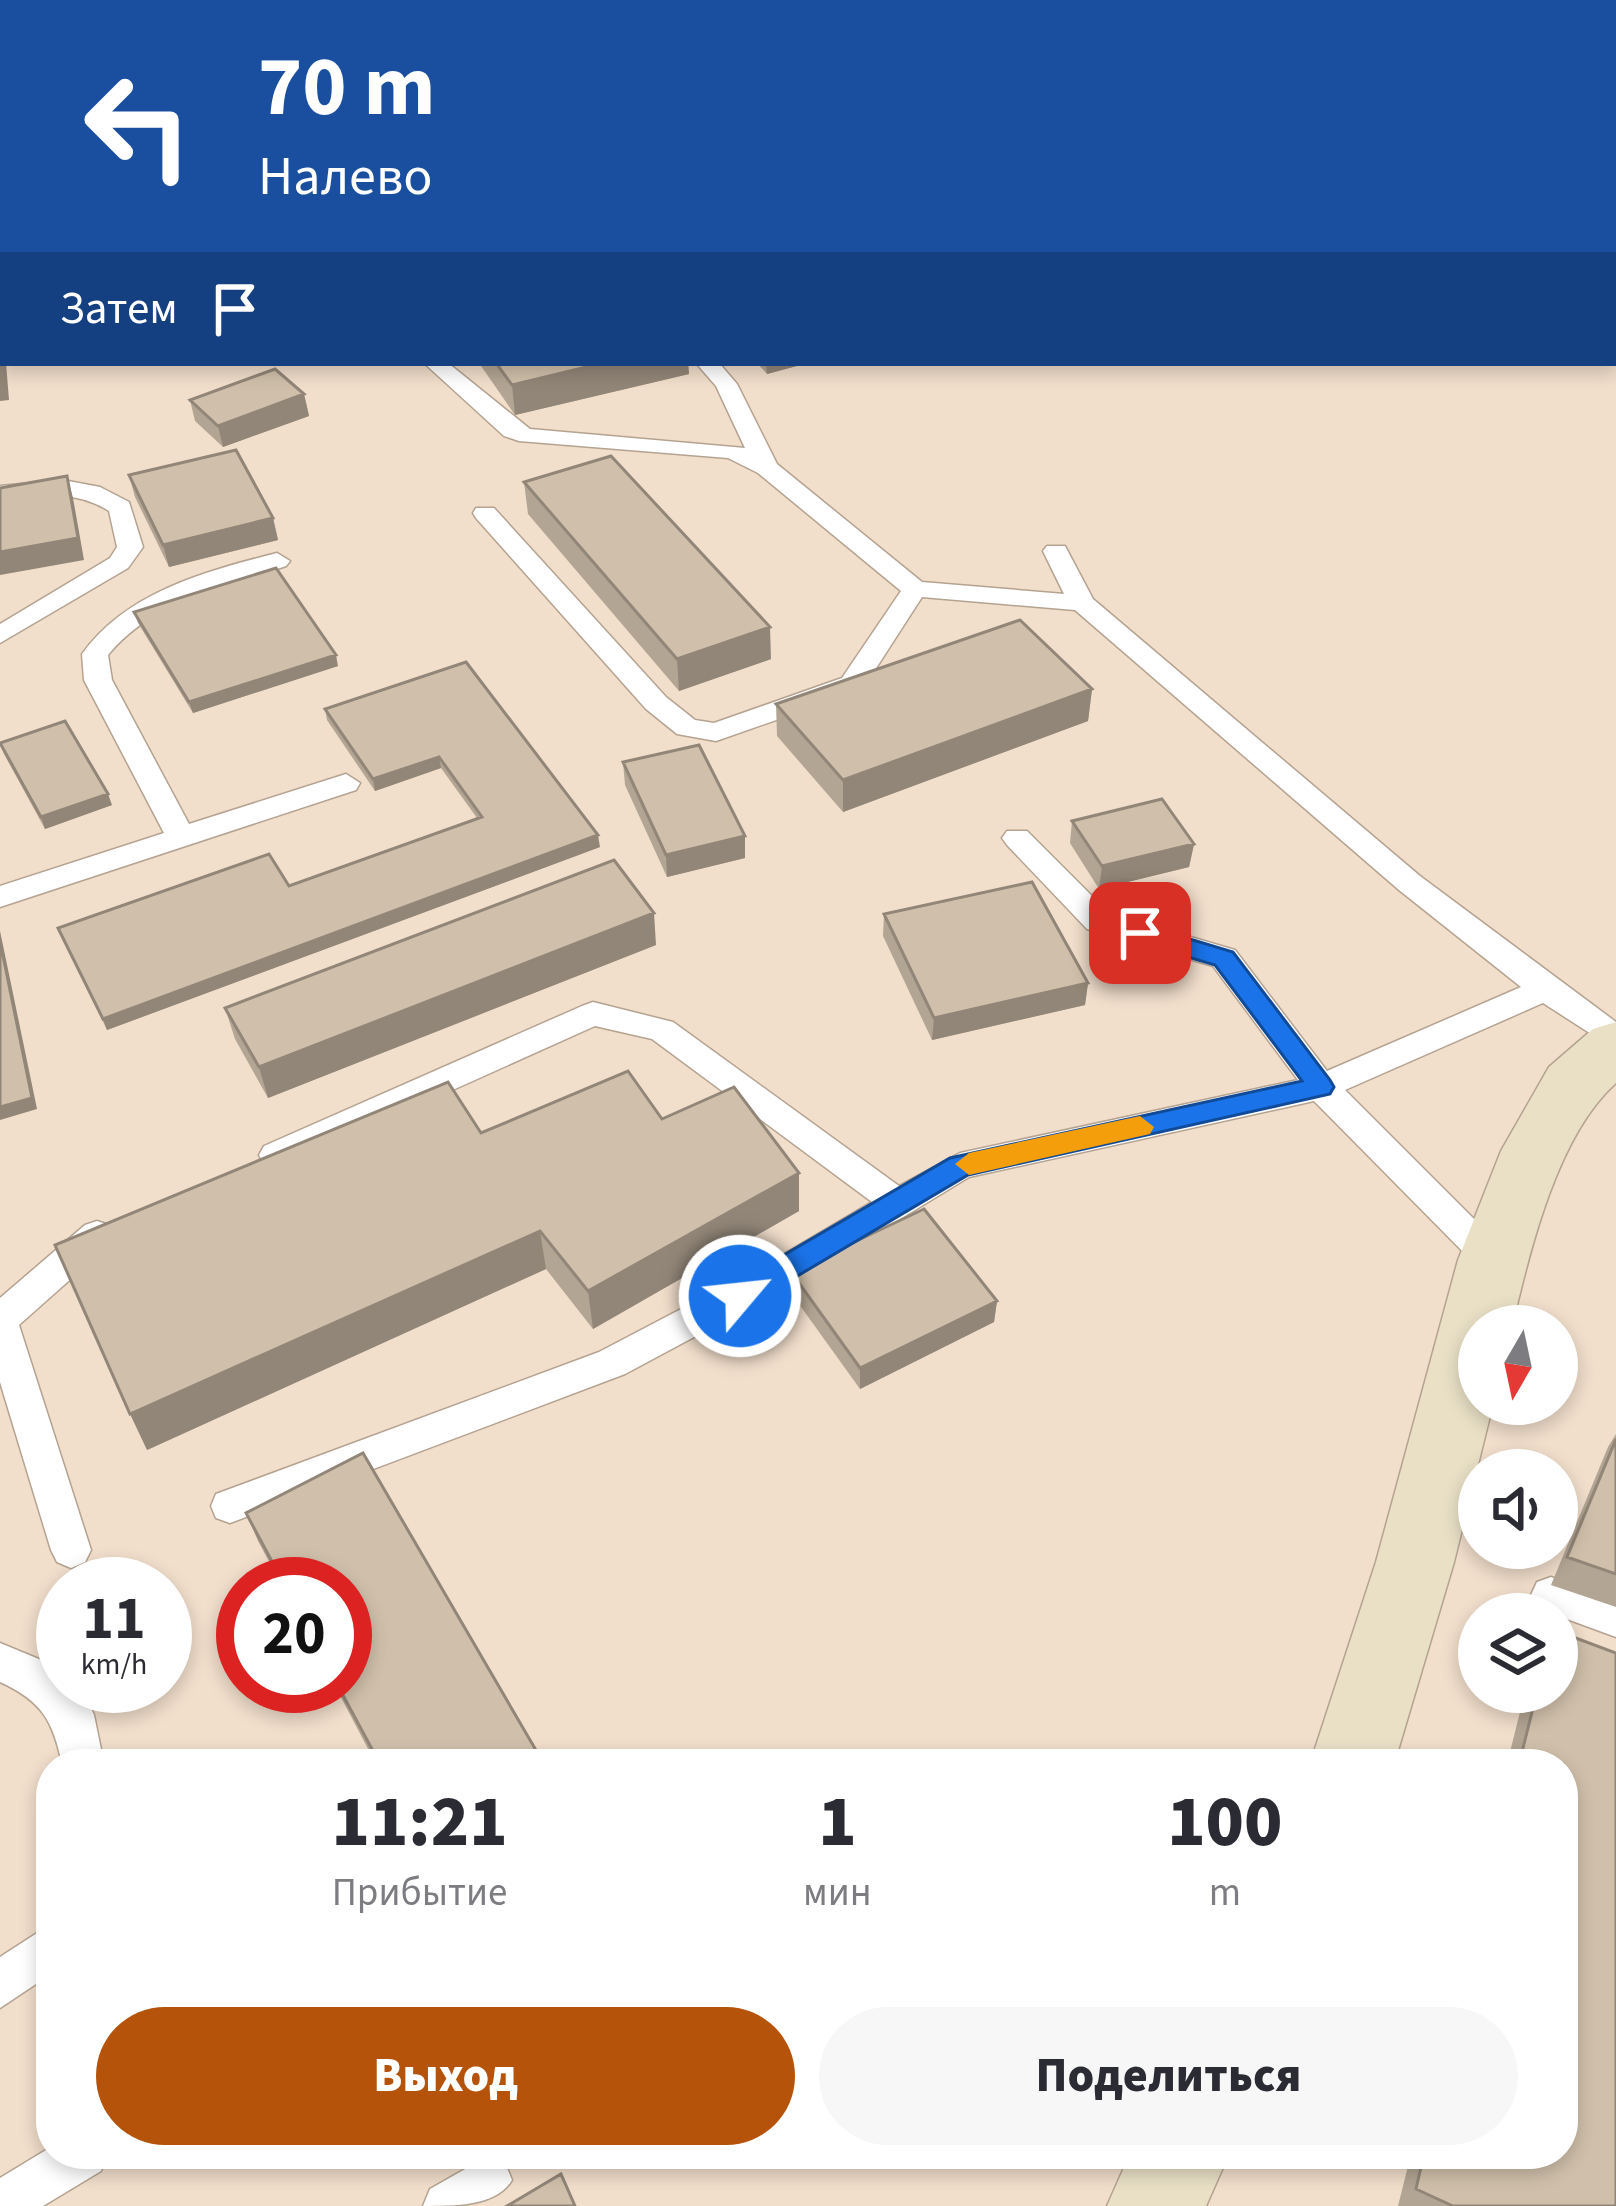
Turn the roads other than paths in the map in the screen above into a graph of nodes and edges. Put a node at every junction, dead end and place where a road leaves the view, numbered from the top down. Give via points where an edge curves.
1 (438, 366) edge
2 (710, 366) edge
3 (767, 468) junction
4 (0, 493) edge
5 (484, 513) dead end
6 (1056, 551) dead end
7 (277, 561) dead end
8 (915, 589) junction
9 (1082, 603) junction
10 (0, 635) edge
11 (346, 783) dead end
12 (182, 837) junction
13 (1017, 838) dead end
14 (0, 897) edge
15 (1543, 990) junction
16 (1616, 1042) edge
17 (1321, 1087) junction
18 (256, 1164) edge
19 (898, 1203) junction
20 (129, 1220) edge
21 (1493, 1261) junction
22 (0, 1322) edge
23 (230, 1506) dead end
24 (70, 1550) dead end
25 (1578, 1605) edge
26 (1616, 1619) edge
27 (0, 1662) edge
28 (80, 1749) edge
29 (1357, 1749) edge
30 (36, 1957) edge
31 (0, 1985) edge
32 (59, 2169) edge
33 (1174, 2169) edge
34 (0, 2205) edge
35 (1155, 2206) edge

1 - 3 lane via 527,436 733,451
2 - 3 lane
3 - 8 lane
4 - 10 lane via 55,485 100,493 120,507 130,547 119,563
5 - 8 lane via 687,728 716,732 852,684
6 - 9 lane
7 - 12 lane via 147,606 111,629 94,654 98,680
8 - 9 lane
9 - 15 lane
11 - 12 lane
12 - 14 lane
13 - 17 lane via 1097,921 1224,958
15 - 16 lane
15 - 17 lane
16 - 21 street via 1572,1084 1535,1151
17 - 19 lane via 960,1166
17 - 21 lane
18 - 19 lane via 593,1014 662,1030
19 - 23 lane via 612,1363
20 - 22 lane via 87,1239
21 - 29 street
22 - 24 lane
25 - 26 lane
27 - 28 lane via 32,1676 74,1715
30 - 31 lane
32 - 34 lane
33 - 35 street

